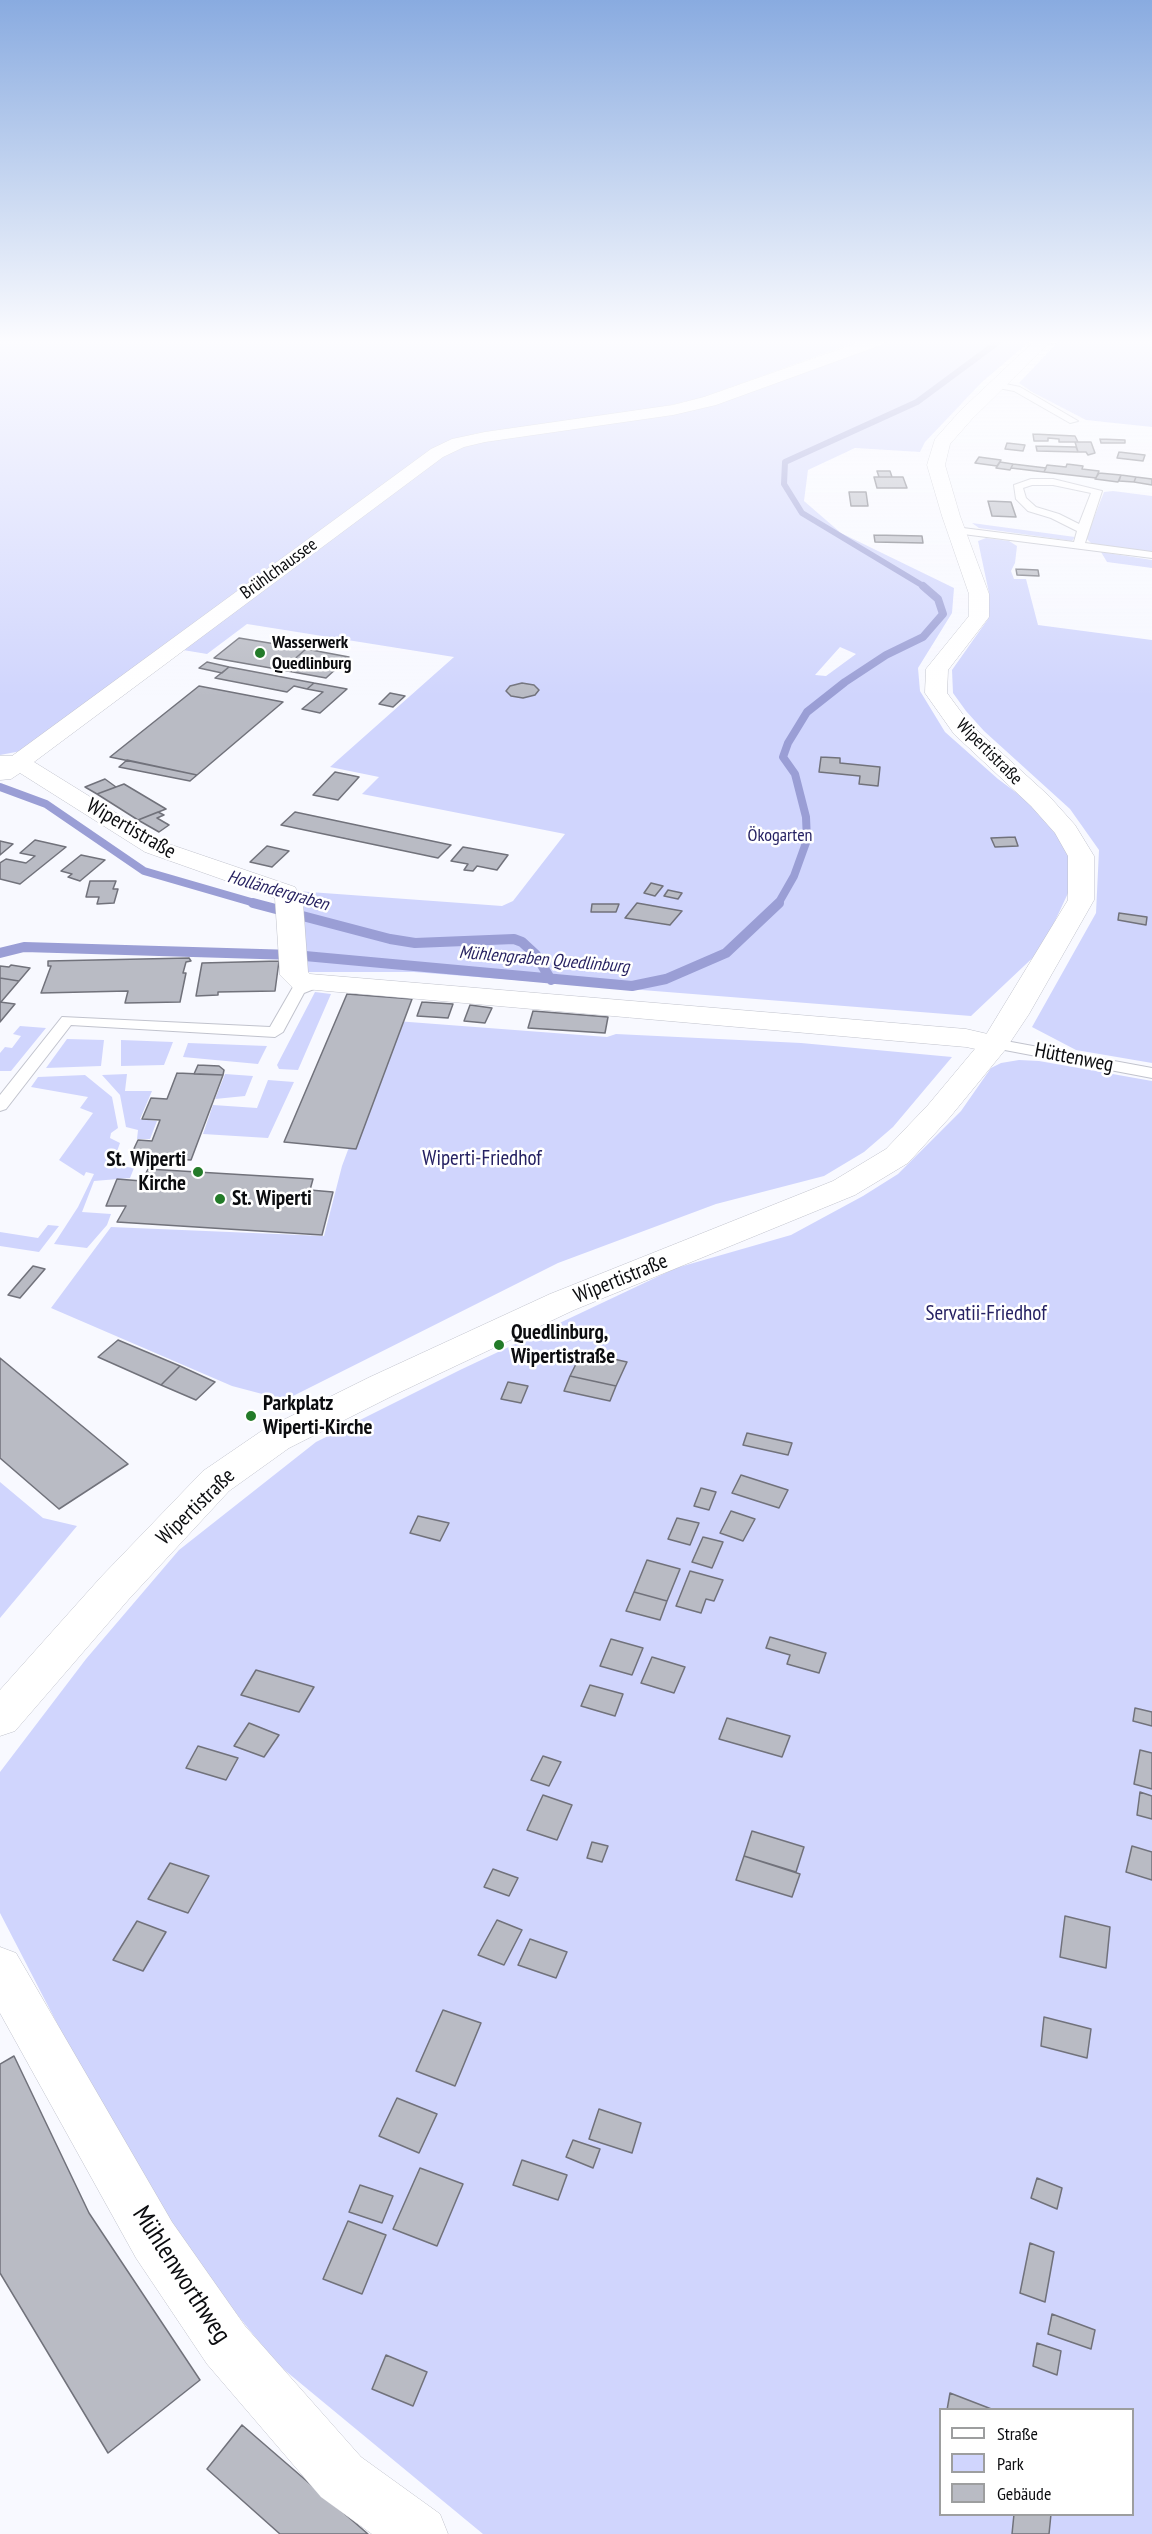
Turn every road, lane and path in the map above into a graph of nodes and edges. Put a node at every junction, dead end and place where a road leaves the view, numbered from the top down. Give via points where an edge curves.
1 (427, 460) edge
2 (937, 460) edge
3 (955, 530) junction
4 (1082, 530) junction
5 (1079, 545) junction
6 (1152, 555) edge
7 (6, 768) edge
8 (314, 984) junction
9 (995, 1044) junction
10 (1152, 1073) edge
11 (0, 1106) edge
12 (0, 1719) edge
13 (0, 1968) edge
14 (420, 2534) edge

1 - 7 street, Brühlchaussee
2 - 3 street, Wipertistraße
3 - 5 lane
3 - 9 street, Wipertistraße via 979,594 979,617 937,669 936,693 962,729 1066,830 1081,856 1081,900
4 - 4 lane via 1032,508 1022,499 1018,487 1031,482 1053,482 1097,491
4 - 5 lane
5 - 6 lane
7 - 8 street, Wipertistraße via 46,779 154,847 286,893 295,978
8 - 9 street via 966,1038
8 - 11 lane via 298,990 275,1032 67,1020
9 - 10 lane, Hüttenweg
9 - 12 street, Wipertistraße via 897,1156 844,1188 562,1302 276,1439 216,1481
13 - 14 street, Mühlenworthweg via 154,2240 226,2345 341,2477

